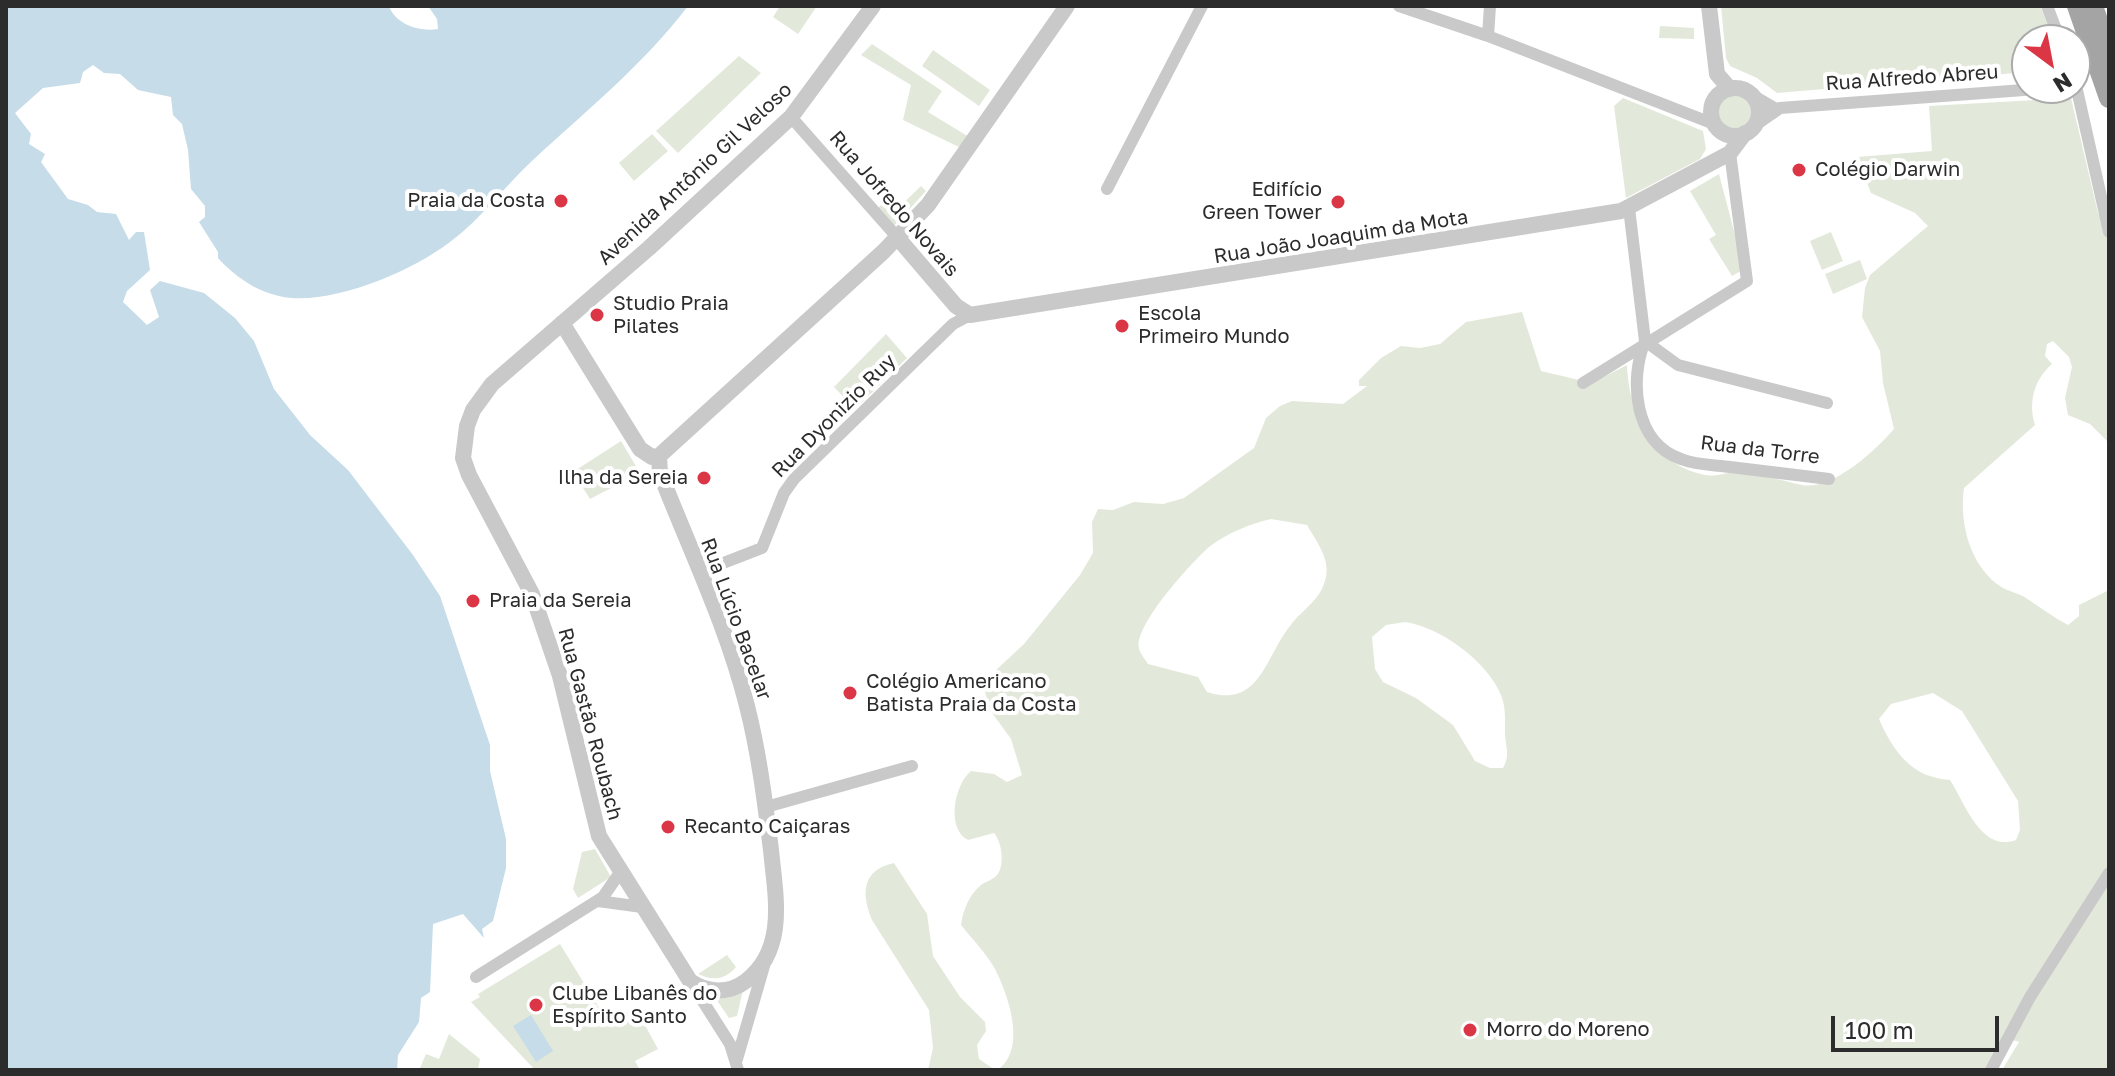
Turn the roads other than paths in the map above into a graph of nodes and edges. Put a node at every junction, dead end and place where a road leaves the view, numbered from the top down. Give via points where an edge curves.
1 (873, 6) edge
2 (1067, 6) edge
3 (1202, 6) edge
4 (1399, 6) edge
5 (1490, 6) edge
6 (1709, 6) edge
7 (2077, 6) edge
8 (2093, 6) edge
9 (1488, 36) junction
10 (2109, 53) edge
11 (1730, 89) junction
12 (2011, 91) edge
13 (1752, 95) junction
14 (2109, 98) edge
15 (2080, 104) edge
16 (1776, 109) junction
17 (791, 117) junction
18 (1714, 124) junction
19 (1749, 130) junction
20 (1730, 153) junction
21 (1708, 165) junction
22 (1107, 189) dead end
23 (1629, 208) junction
24 (2109, 232) edge
25 (897, 237) junction
26 (970, 315) junction
27 (562, 323) junction
28 (1645, 341) junction
29 (1583, 383) dead end
30 (1827, 403) dead end
31 (659, 456) junction
32 (1829, 479) dead end
33 (700, 572) junction
34 (912, 766) dead end
35 (766, 807) junction
36 (621, 871) junction
37 (2109, 873) edge
38 (598, 901) junction
39 (642, 907) junction
40 (769, 949) junction
41 (476, 977) dead end
42 (690, 981) junction
43 (737, 1064) edge
44 (1991, 1070) edge

1 - 17 street, Avenida Antônio Gil Veloso
2 - 25 street via 957,168
3 - 22 street
4 - 9 street
5 - 9 street
6 - 11 street via 1717,74
7 - 14 main road
8 - 10 main road
9 - 18 street
11 - 13 street
11 - 18 street via 1712,105
12 - 16 street, Rua Alfredo Abreu
13 - 16 street
13 - 19 street via 1759,110
15 - 24 street
16 - 19 street
17 - 25 street, Rua Jofredo Novais
17 - 27 street, Avenida Antônio Gil Veloso
18 - 19 street via 1730,135
18 - 21 street via 1716,143
19 - 20 street
20 - 21 street, Rua João Joaquim da Mota
20 - 28 street via 1749,273 1742,285
21 - 23 street, Rua João Joaquim da Mota
23 - 26 street, Rua João Joaquim da Mota
23 - 28 street, Rua da Torre
25 - 26 street, Rua Jofredo Novais via 956,306
25 - 31 street
26 - 33 street, Rua Dyonizio Ruy via 953,324 794,479 762,548
27 - 31 street via 640,449
27 - 36 street, Rua Gastão Roubach via 482,396 467,426 463,458 532,594 563,687 597,829
28 - 29 street
28 - 30 street via 1678,365
28 - 32 street, Rua da Torre via 1636,388 1645,421 1663,449 1689,462
31 - 33 street, Rua Lúcio Bacelar via 660,473
33 - 35 street, Rua Lúcio Bacelar via 747,706
34 - 35 street
35 - 40 street, Rua Lúcio Bacelar via 778,908
36 - 38 street
36 - 39 street, Rua Gastão Roubach
37 - 44 street via 2030,997
38 - 39 street
38 - 41 street
39 - 42 street, Rua Gastão Roubach
40 - 42 street via 751,977 732,988 710,990
40 - 43 street, Rua Lúcio Bacelar
42 - 43 street, Rua Gastão Roubach

